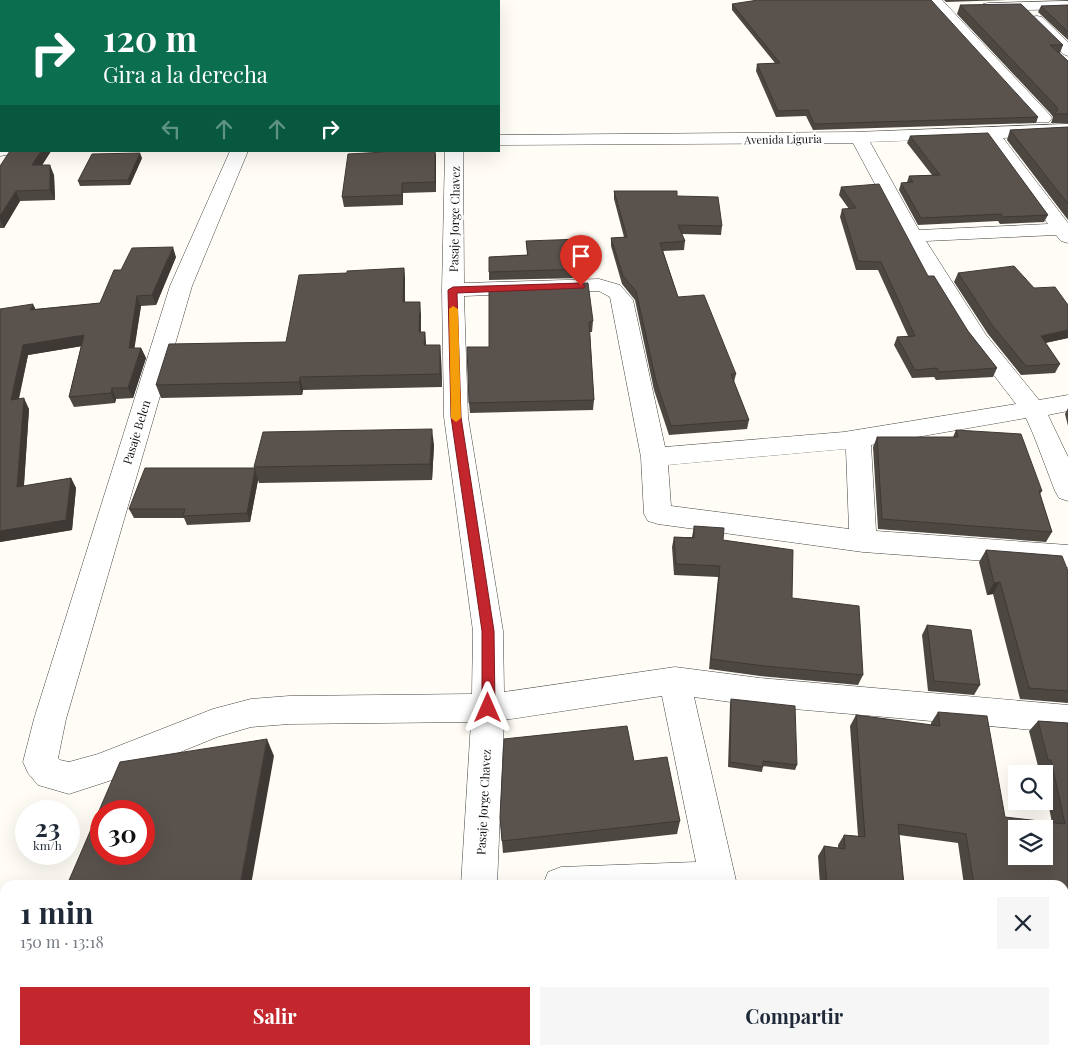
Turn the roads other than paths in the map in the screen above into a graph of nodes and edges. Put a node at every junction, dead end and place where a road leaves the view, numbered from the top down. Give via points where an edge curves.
1 (1019, 3) edge
2 (937, 4) edge
3 (1068, 5) edge
4 (959, 7) edge
5 (977, 7) edge
6 (1068, 51) edge
7 (1043, 118) dead end
8 (1068, 129) edge
9 (991, 133) junction
10 (859, 138) junction
11 (500, 140) edge
12 (239, 152) edge
13 (454, 152) edge
14 (1064, 233) edge
15 (914, 236) junction
16 (453, 290) junction
17 (1068, 403) edge
18 (1033, 409) junction
19 (858, 439) junction
20 (654, 457) junction
21 (1066, 477) edge
22 (864, 541) junction
23 (1068, 556) edge
24 (675, 681) junction
25 (488, 708) junction
26 (1068, 719) edge
27 (479, 880) edge
28 (718, 880) edge

1 - 3 street
1 - 5 street
1 - 6 street
2 - 4 street
2 - 7 street
8 - 9 street, Avenida Liguria
9 - 10 street, Avenida Liguria
9 - 14 street
10 - 11 street, Avenida Liguria
10 - 15 street
12 - 25 street, Pasaje Belen via 181,286 50,719 40,762 50,774 70,778 213,723 251,713
13 - 16 street, Pasaje Jorge Chavez
14 - 15 street
15 - 18 street via 977,339
16 - 20 street via 599,285 619,293
16 - 25 street, Pasaje Jorge Chavez via 456,417 488,631
17 - 18 street
18 - 19 street
18 - 21 street
19 - 20 street
19 - 22 street
20 - 22 street via 658,514
22 - 23 street
24 - 25 street
24 - 26 street via 760,692
24 - 28 street
25 - 27 street, Pasaje Jorge Chavez

